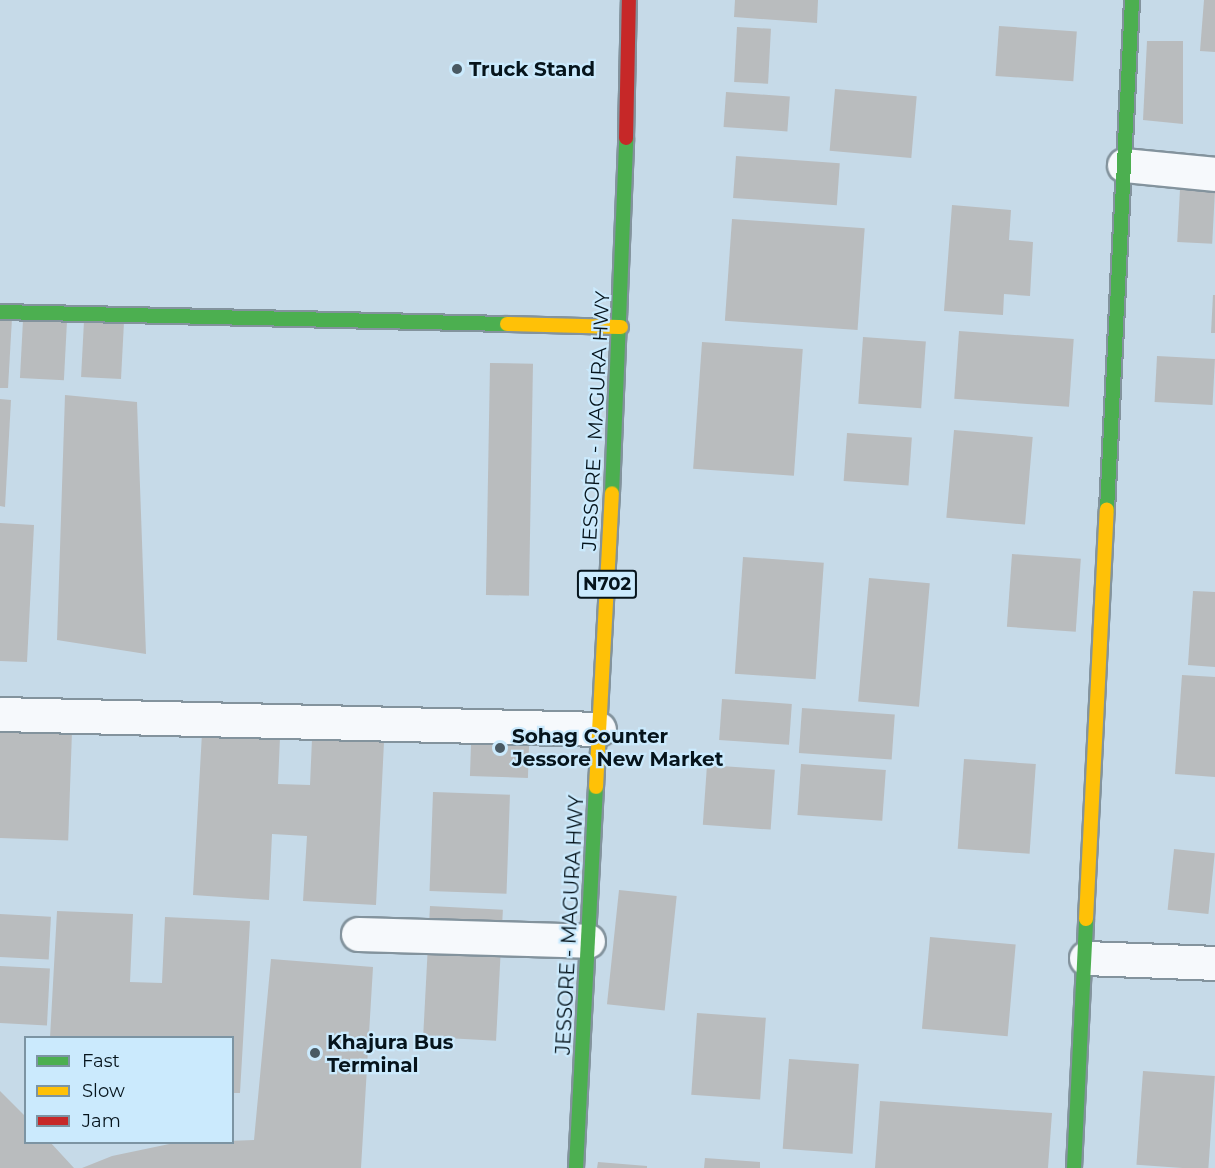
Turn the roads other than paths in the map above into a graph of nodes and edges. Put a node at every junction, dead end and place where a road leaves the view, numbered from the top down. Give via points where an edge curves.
1 (629, 0) edge
2 (1132, 0) edge
3 (1124, 165) junction
4 (1215, 174) edge
5 (0, 312) edge
6 (621, 327) junction
7 (0, 714) edge
8 (599, 729) junction
9 (358, 934) dead end
10 (588, 941) junction
11 (1086, 958) junction
12 (1215, 963) edge
13 (576, 1168) edge
14 (1074, 1168) edge

1 - 6 main road, JESSORE - MAGURA HWY / N702
2 - 3 main road
3 - 4 street
3 - 11 main road
5 - 6 main road
6 - 8 main road, JESSORE - MAGURA HWY / N702
7 - 8 street
8 - 10 main road, JESSORE - MAGURA HWY / N702
9 - 10 street
10 - 13 main road, JESSORE - MAGURA HWY / N702
11 - 12 street
11 - 14 main road

